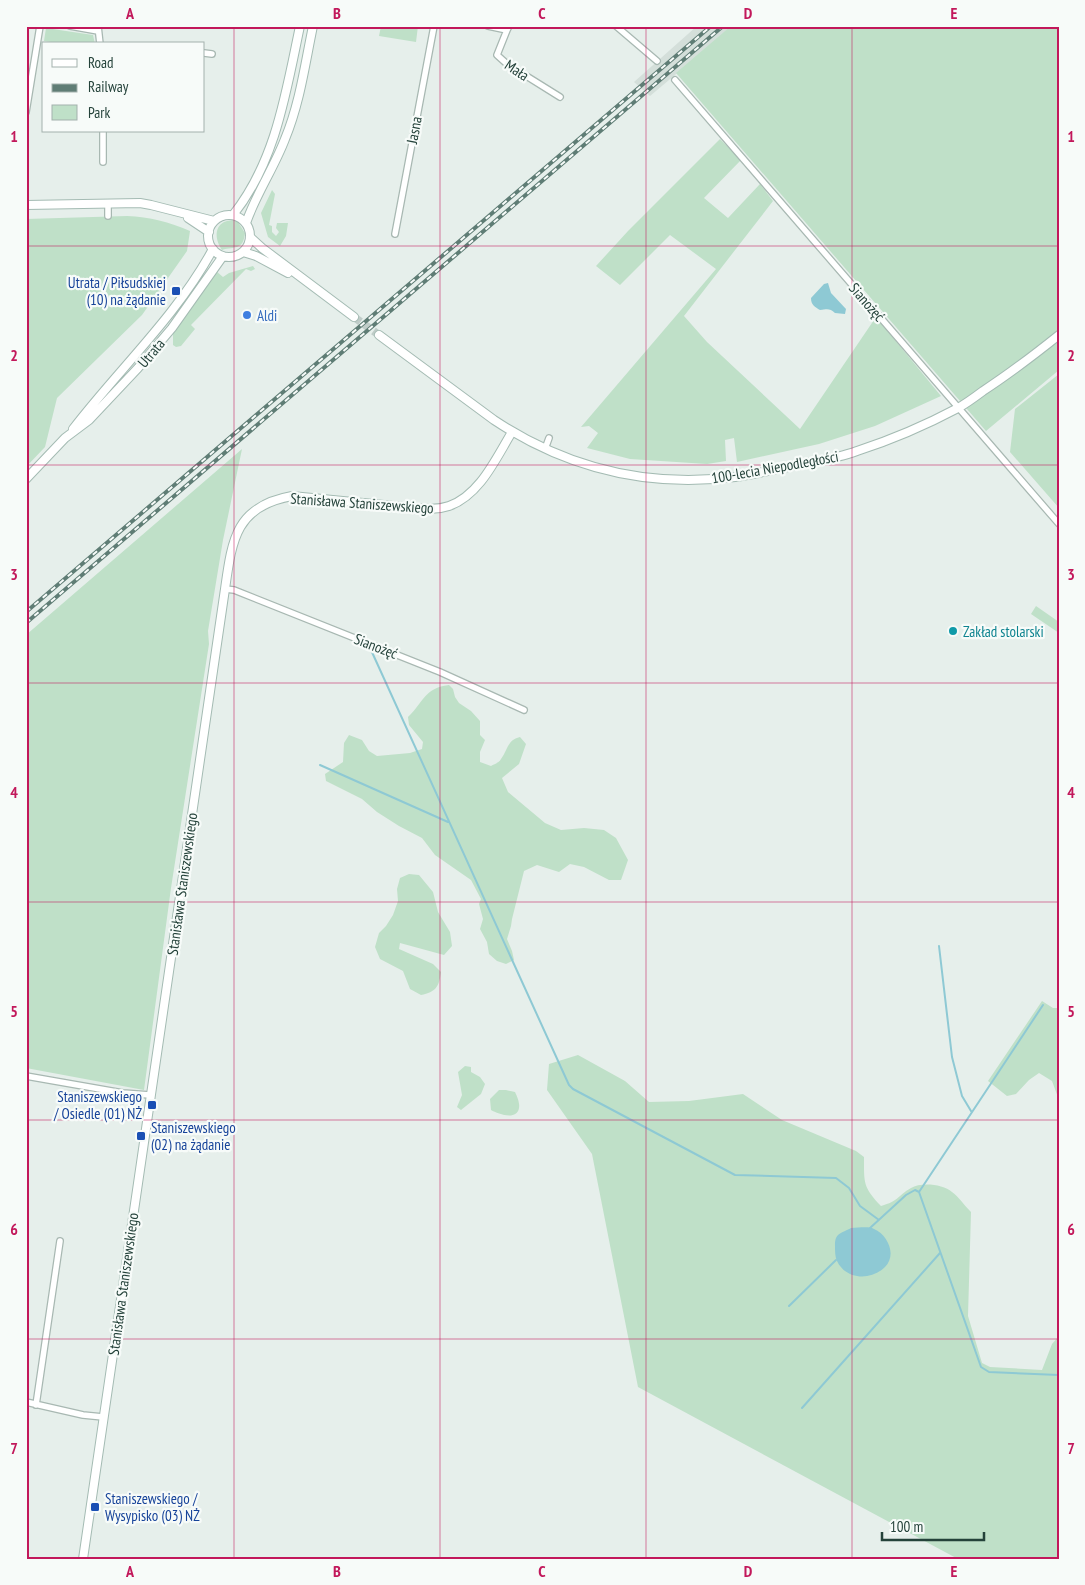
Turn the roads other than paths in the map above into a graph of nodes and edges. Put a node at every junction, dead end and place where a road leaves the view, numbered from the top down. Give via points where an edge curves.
1 (40, 26) edge
2 (70, 26) edge
3 (300, 26) edge
4 (313, 26) edge
5 (434, 26) edge
6 (488, 26) edge
7 (616, 26) edge
8 (98, 28) edge
9 (508, 28) edge
10 (100, 42) edge
11 (205, 53) edge
12 (212, 54) dead end
13 (657, 61) dead end
14 (675, 80) dead end
15 (560, 98) dead end
16 (26, 112) edge
17 (103, 132) edge
18 (103, 162) dead end
19 (108, 203) junction
20 (26, 206) edge
21 (181, 214) junction
22 (233, 215) junction
23 (108, 216) dead end
24 (214, 222) junction
25 (246, 223) junction
26 (209, 232) junction
27 (395, 234) dead end
28 (250, 238) junction
29 (213, 249) junction
30 (243, 252) junction
31 (223, 256) junction
32 (318, 290) junction
33 (354, 317) tunnel mouth
34 (379, 335) tunnel mouth
35 (1059, 335) edge
36 (959, 408) junction
37 (512, 432) junction
38 (65, 438) junction
39 (550, 438) dead end
40 (545, 448) junction
41 (26, 479) edge
42 (1059, 524) edge
43 (225, 588) junction
44 (524, 710) dead end
45 (26, 1076) edge
46 (150, 1095) junction
47 (60, 1241) dead end
48 (26, 1402) edge
49 (36, 1405) junction
50 (103, 1416) junction
51 (83, 1559) edge

1 - 16 street
2 - 8 street
3 - 22 main road via 278,126 268,155 254,184
4 - 25 main road via 290,126
5 - 27 street, Jasna
6 - 9 street
7 - 13 street
8 - 10 street
9 - 15 street, Mała via 497,55 500,60
11 - 12 street
14 - 36 street, Sianożęć
17 - 18 street
19 - 20 main road
19 - 21 main road via 151,205
19 - 23 street
21 - 24 main road
21 - 26 main road
22 - 24 main road
22 - 25 main road
24 - 26 main road
25 - 28 main road
26 - 29 main road
28 - 30 main road
28 - 32 main road
29 - 31 main road
29 - 38 main road, Utrata via 162,325
30 - 31 main road
30 - 32 main road
31 - 38 main road, Utrata via 172,328 138,368 89,420
32 - 33 main road
34 - 37 main road, 100-lecia Niepodległości
35 - 36 main road, 100-lecia Niepodległości
36 - 40 main road, 100-lecia Niepodległości via 856,452 727,478 682,480 623,475
36 - 42 street, Sianożęć
37 - 40 main road, 100-lecia Niepodległości
37 - 43 main road, Stanisława Staniszewskiego via 470,494 449,506 414,508 292,496 268,502 251,514 236,534
38 - 41 main road, Utrata
39 - 40 street
43 - 44 street, Sianożęć via 440,672
43 - 46 main road, Stanisława Staniszewskiego
45 - 46 street
46 - 50 main road, Stanisława Staniszewskiego
47 - 49 street
48 - 49 street
49 - 50 street
50 - 51 main road, Stanisława Staniszewskiego

